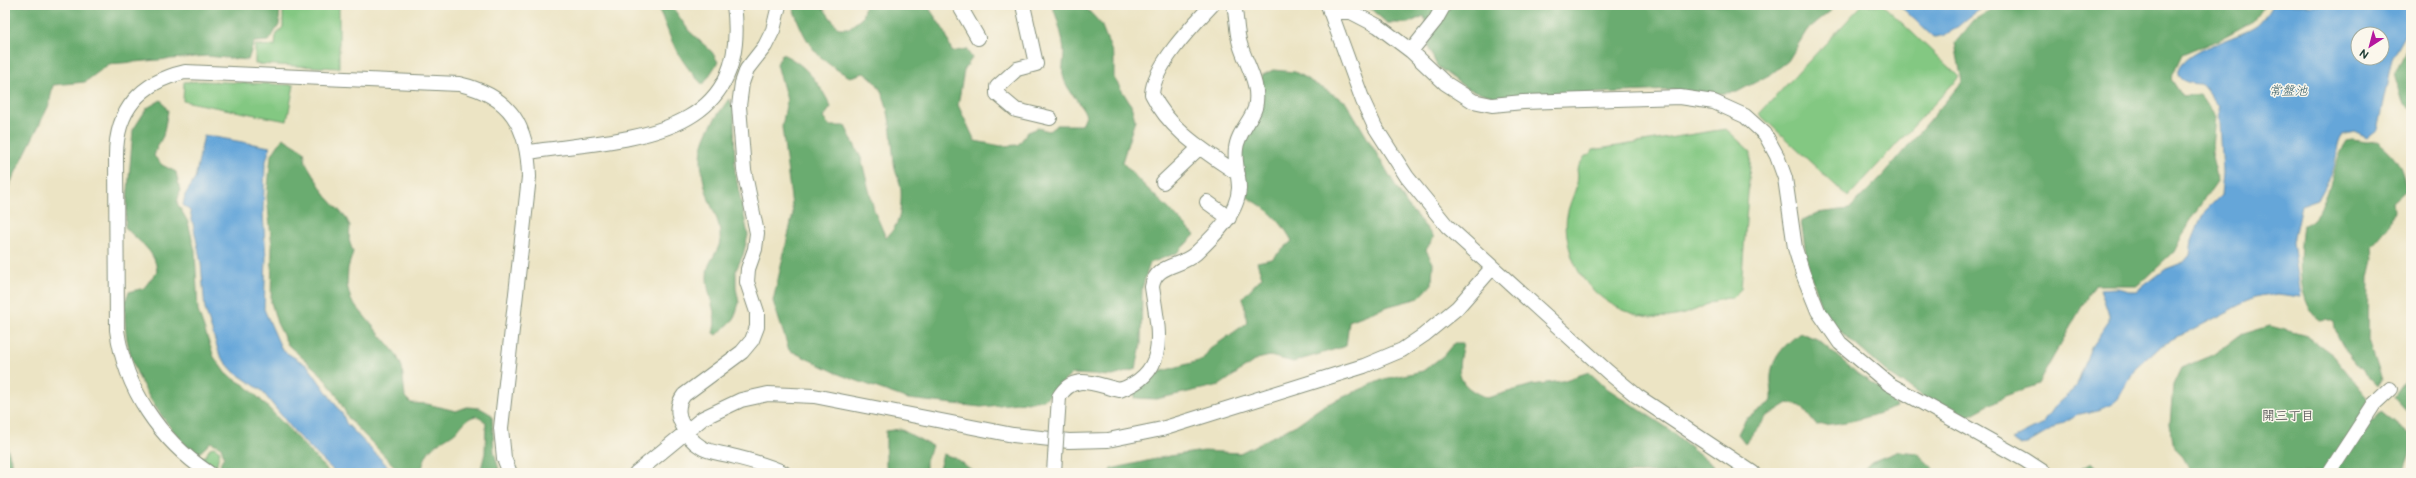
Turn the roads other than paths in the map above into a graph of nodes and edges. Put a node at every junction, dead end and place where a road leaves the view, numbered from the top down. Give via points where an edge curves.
1 (734, 5) edge
2 (779, 5) edge
3 (959, 5) edge
4 (1023, 5) edge
5 (1212, 5) edge
6 (1234, 5) edge
7 (1444, 5) edge
8 (1329, 9) edge
9 (978, 38) dead end
10 (1411, 50) junction
11 (1050, 118) dead end
12 (1199, 148) junction
13 (528, 152) junction
14 (1238, 174) junction
15 (1163, 182) dead end
16 (1207, 202) dead end
17 (1229, 218) junction
18 (1492, 268) junction
19 (2390, 389) dead end
20 (685, 432) junction
21 (209, 473) edge
22 (510, 473) edge
23 (636, 473) edge
24 (784, 473) edge
25 (1054, 473) edge
26 (1753, 473) edge
27 (2044, 473) edge
28 (2329, 473) edge

1 - 13 street via 736,38 727,75 711,99 687,120 636,137
2 - 20 street via 773,30 765,46 747,69 739,106 744,170 757,233 747,282 757,312 757,327 752,340 742,352 679,401 679,418
3 - 9 street
4 - 11 street via 1036,64 1017,69 997,87 997,94 1016,110
5 - 12 street via 1192,26 1157,74 1152,85 1152,94 1157,104 1186,138
6 - 14 street via 1239,43 1255,82 1255,107 1236,148
7 - 10 street via 1435,21
8 - 10 street via 1351,12 1378,26
8 - 18 street via 1363,101 1386,145 1426,202 1447,226
10 - 27 street via 1460,94 1473,101 1492,105 1680,98 1714,102 1745,116 1765,134 1777,156 1785,178 1795,248 1803,274 1818,311 1840,343 1889,384 2026,460
12 - 14 street
12 - 15 street
13 - 21 street via 519,125 500,102 477,88 459,84 185,72 160,80 141,93 123,117 116,143 117,315 120,349 130,379 163,433 182,453
13 - 22 street via 529,177 501,428 504,458
14 - 17 street via 1237,200
16 - 17 street
17 - 25 street, bridge via 1194,255 1182,263 1162,270 1154,278 1152,287 1157,354 1152,368 1145,377 1120,390 1091,382 1073,383 1063,389 1059,397
18 - 20 street via 1457,308 1396,353 1364,366 1133,436 1087,441 1037,438 814,396 780,394 756,396 729,404 703,418
18 - 26 street via 1637,396
19 - 28 street via 2374,404
20 - 23 street
20 - 24 street via 702,448 768,465

